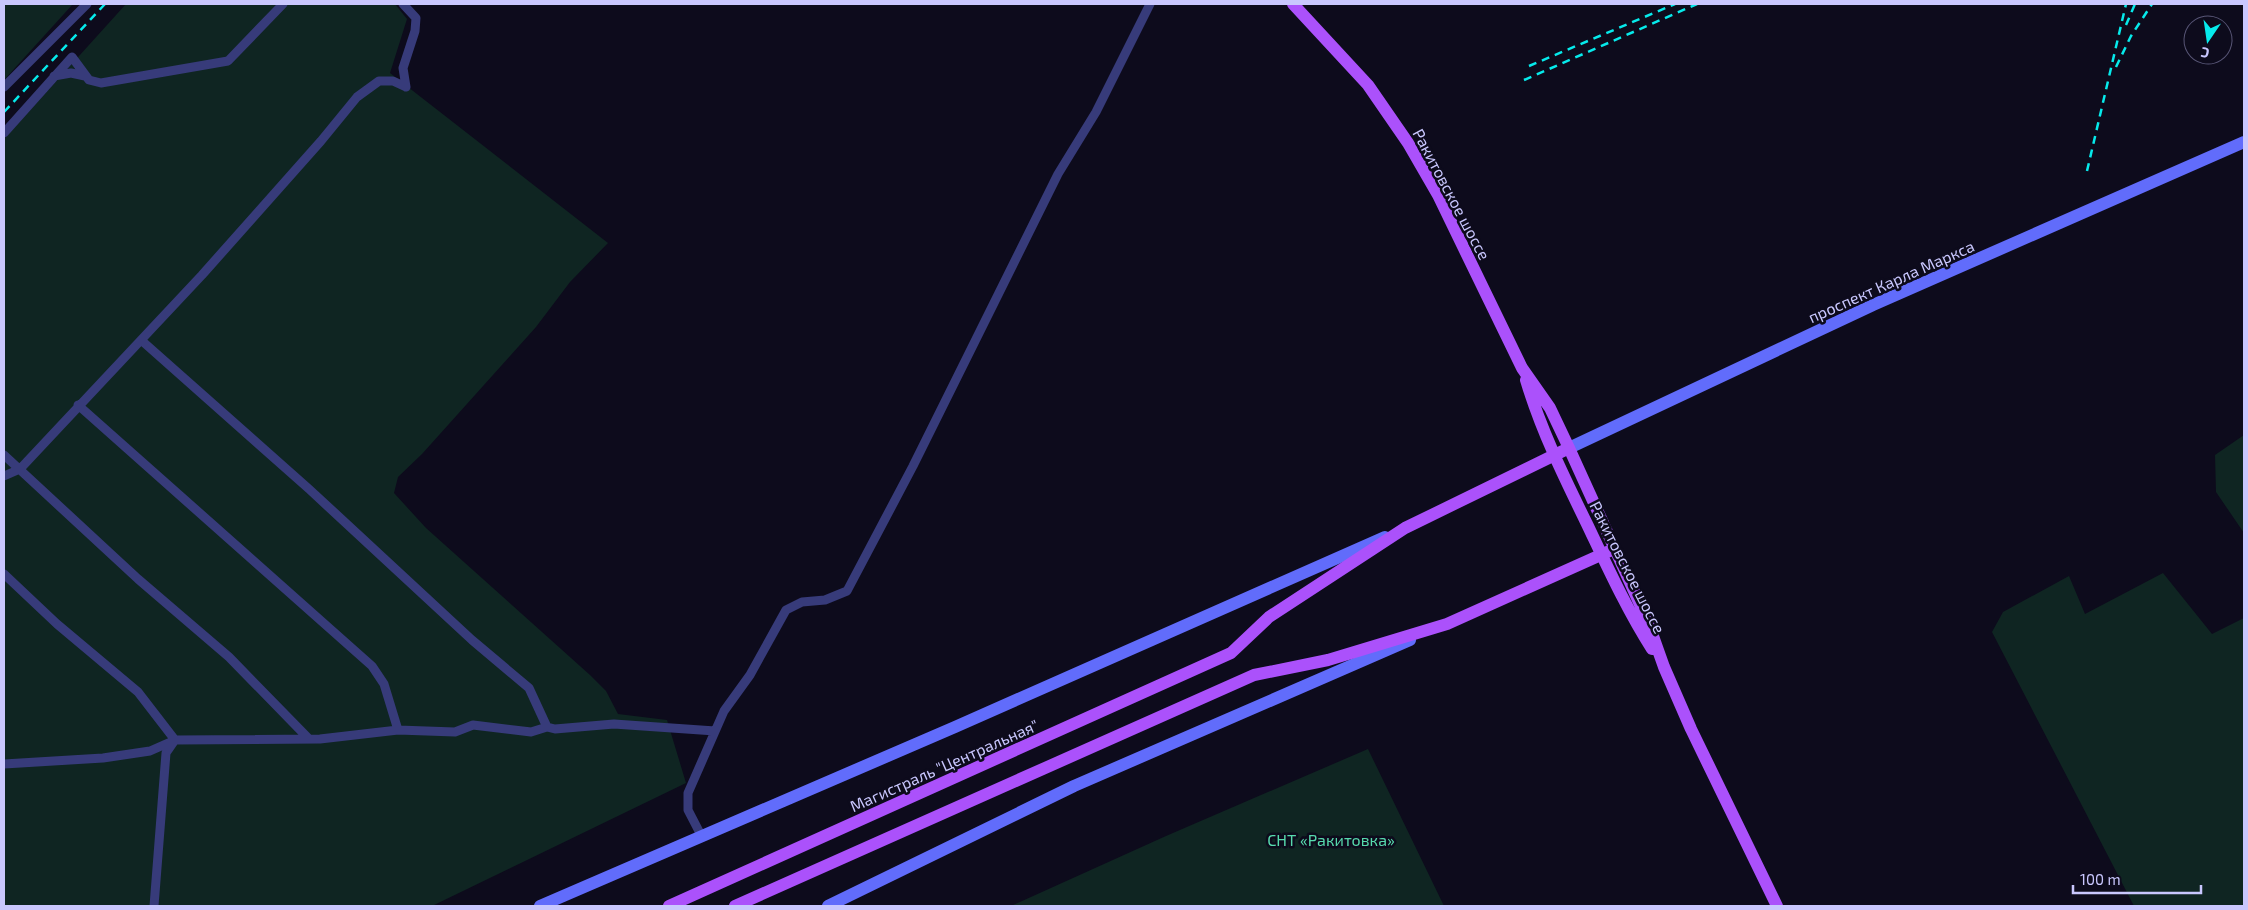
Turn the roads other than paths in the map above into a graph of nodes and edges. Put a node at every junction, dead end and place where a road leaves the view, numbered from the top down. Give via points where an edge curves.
1 (87, 4) edge
2 (283, 4) edge
3 (403, 4) edge
4 (1150, 4) edge
5 (1293, 4) edge
6 (54, 77) junction
7 (89, 80) junction
8 (4, 88) edge
9 (4, 133) edge
10 (2244, 142) edge
11 (140, 340) junction
12 (1522, 368) junction
13 (78, 405) junction
14 (1569, 448) junction
15 (4, 455) edge
16 (1554, 456) junction
17 (20, 469) junction
18 (4, 476) edge
19 (1405, 528) junction
20 (1614, 549) junction
21 (1602, 554) junction
22 (4, 574) edge
23 (1447, 624) junction
24 (1664, 667) junction
25 (547, 727) junction
26 (398, 730) junction
27 (715, 731) junction
28 (308, 738) junction
29 (175, 740) junction
30 (4, 764) edge
31 (702, 836) junction
32 (154, 906) edge
33 (540, 906) edge
34 (669, 906) edge
35 (735, 906) edge
36 (828, 906) edge
37 (1777, 906) edge

1 - 8 street
2 - 7 street via 228,62 101,83
3 - 11 street via 416,18 403,68 406,87 393,81 379,82 357,97 257,214
4 - 27 street via 1096,112 1058,174 847,591 825,600 802,602 786,610
5 - 12 main road, Ракитовское шоссе via 1368,85 1408,143 1438,195
6 - 7 street via 71,73
6 - 7 street via 72,57
6 - 9 street
10 - 14 main road, проспект Карла Маркса via 1873,305
11 - 13 street
11 - 25 street via 529,688
12 - 14 main road, Ракитовское шоссе via 1550,408
12 - 16 main road, Ракитовское шоссе
13 - 17 street
13 - 26 street via 372,666 384,684
14 - 16 main road, проспект Карла Маркса
14 - 20 main road, Ракитовское шоссе
15 - 17 street
16 - 19 main road, проспект Карла Маркса
16 - 21 main road, Ракитовское шоссе
17 - 18 street
17 - 28 street via 138,579 229,657
19 - 31 main road
19 - 34 main road, Магистраль "Центральная" via 1269,617 1231,653
20 - 21 main road
20 - 24 main road, Ракитовское шоссе via 1648,622
21 - 23 main road
21 - 24 main road, Ракитовское шоссе via 1641,631
22 - 29 street via 138,692
23 - 35 main road via 1328,660 1254,675
23 - 36 main road via 1074,786
24 - 37 main road, Ракитовское шоссе
25 - 26 street via 531,732 473,725 455,732
25 - 27 street via 614,724
26 - 28 street
27 - 31 street via 688,793 688,810
28 - 29 street
29 - 30 street via 150,751 103,758
29 - 32 street via 166,753
31 - 33 main road

